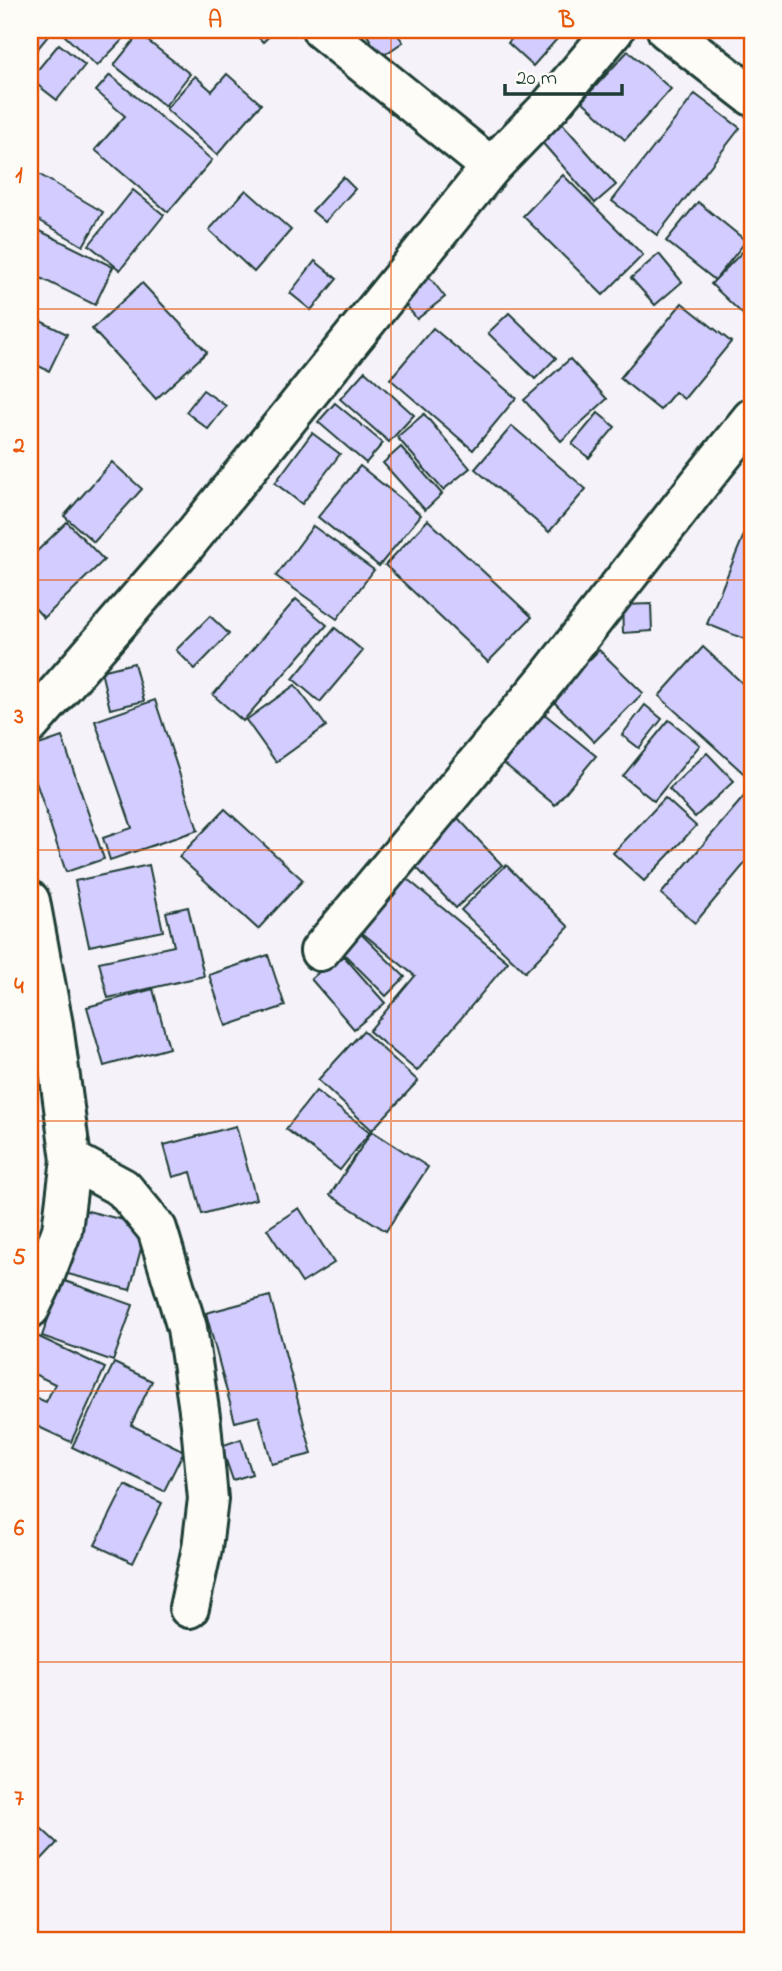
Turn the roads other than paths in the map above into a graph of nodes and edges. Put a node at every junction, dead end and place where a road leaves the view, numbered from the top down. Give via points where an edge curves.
1 (322, 30) edge
2 (614, 30) edge
3 (667, 30) edge
4 (752, 96) edge
5 (491, 167) junction
6 (752, 418) edge
7 (30, 724) edge
8 (30, 901) edge
9 (320, 951) dead end
10 (71, 1160) junction
11 (34, 1290) edge
12 (189, 1608) dead end

1 - 5 street
2 - 5 street
3 - 4 street
5 - 7 street via 188,542
6 - 9 street via 547,679
8 - 10 street
10 - 11 street via 62,1230
10 - 12 street via 124,1188 157,1229 187,1328 208,1499

